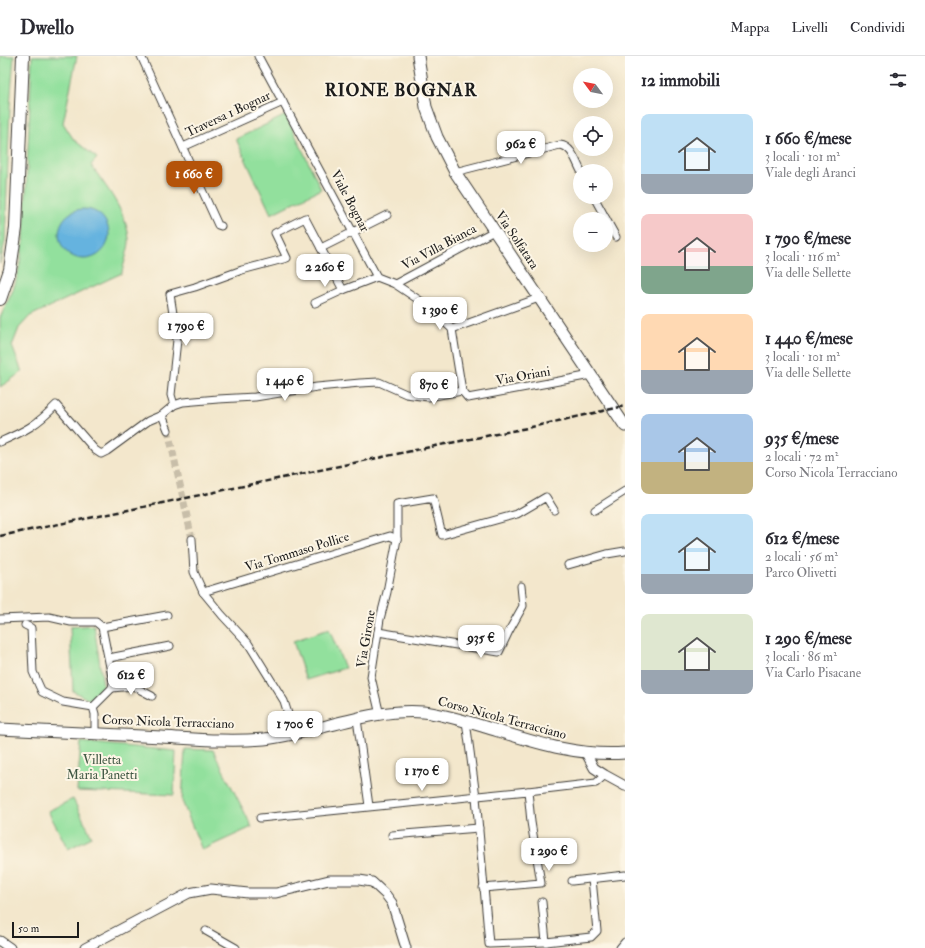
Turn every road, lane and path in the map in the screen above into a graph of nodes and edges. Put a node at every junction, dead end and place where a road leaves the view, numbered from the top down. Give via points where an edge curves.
1 (23, 56) edge
2 (141, 56) edge
3 (258, 56) edge
4 (418, 56) edge
5 (283, 102) junction
6 (183, 147) junction
7 (577, 164) edge
8 (455, 172) junction
9 (387, 216) dead end
10 (221, 226) dead end
11 (494, 231) junction
12 (353, 232) junction
13 (613, 232) edge
14 (616, 237) dead end
15 (321, 248) junction
16 (377, 277) junction
17 (395, 284) junction
18 (343, 290) junction
19 (539, 298) junction
20 (0, 299) edge
21 (315, 304) dead end
22 (452, 329) junction
23 (591, 375) junction
24 (462, 391) junction
25 (174, 405) junction
26 (162, 415) junction
27 (625, 426) edge
28 (168, 430) tunnel mouth
29 (0, 442) edge
30 (625, 491) edge
31 (554, 510) dead end
32 (595, 510) dead end
33 (192, 539) tunnel mouth
34 (397, 539) junction
35 (625, 551) edge
36 (568, 565) dead end
37 (521, 586) dead end
38 (203, 592) junction
39 (166, 615) dead end
40 (0, 619) edge
41 (25, 625) dead end
42 (102, 628) junction
43 (378, 632) junction
44 (170, 646) dead end
45 (109, 658) junction
46 (112, 688) junction
47 (152, 696) dead end
48 (94, 711) junction
49 (380, 714) junction
50 (357, 719) junction
51 (466, 721) junction
52 (0, 729) edge
53 (96, 734) junction
54 (294, 734) junction
55 (586, 753) junction
56 (625, 753) edge
57 (605, 776) junction
58 (625, 786) edge
59 (528, 792) junction
60 (476, 797) junction
61 (369, 806) junction
62 (260, 818) dead end
63 (479, 828) junction
64 (392, 835) dead end
65 (625, 875) edge
66 (592, 879) junction
67 (572, 881) dead end
68 (483, 888) junction
69 (542, 902) dead end
70 (206, 931) dead end
71 (0, 941) edge
72 (546, 942) junction
73 (625, 942) edge
74 (10, 948) edge
75 (85, 948) edge
76 (236, 948) edge
77 (406, 948) edge
78 (620, 948) edge

1 - 20 main road via 16,228 10,270
2 - 6 street
3 - 5 street, Viale Bognar
4 - 8 main road, Via Solfatara via 426,107 437,137
5 - 6 street, Traversa 1 Bognar
5 - 12 street, Viale Bognar
6 - 10 street via 218,225
7 - 8 street via 570,150 565,145 560,145
8 - 11 main road, Via Solfatara
9 - 12 street
11 - 17 street, Via Villa Bianca
11 - 19 main road, Via Solfatara
12 - 15 street
12 - 16 street, Viale Bognar
13 - 14 street
15 - 18 street
15 - 25 street via 305,218 276,233 287,258 170,294 177,340 171,395
16 - 17 street
16 - 18 street
17 - 22 street via 422,302
18 - 21 street
19 - 22 street
19 - 23 main road, Via Solfatara
22 - 24 street
23 - 24 street, Via Oriani via 468,398
23 - 27 main road, Via Solfatara
24 - 25 street via 428,397 406,394 379,382 317,387 255,397 218,398
25 - 26 street
26 - 28 street
26 - 29 street via 148,421 101,454 56,405 43,419 25,431
30 - 32 street
31 - 34 street, Via Girone via 546,497 517,514 442,535 433,498 397,504
33 - 38 street via 194,572
34 - 38 street, Via Tommaso Pollice via 390,536
34 - 43 street, Via Girone
35 - 36 street
37 - 43 street via 523,606 499,652
38 - 54 street via 249,642 284,701
39 - 42 street
40 - 42 street via 49,617 71,622 96,622
41 - 48 street via 31,628 33,672 42,692 63,702
42 - 45 street
43 - 49 street, Via Girone via 371,677
44 - 45 street
45 - 46 street
46 - 47 street via 133,686
46 - 48 street
48 - 53 street
49 - 50 main road, Corso Nicola Terracciano
49 - 51 main road, Corso Nicola Terracciano via 425,712
50 - 54 main road, Corso Nicola Terracciano
50 - 61 street
51 - 55 main road, Corso Nicola Terracciano via 546,745
51 - 60 street
52 - 53 main road, Corso Nicola Terracciano
53 - 54 main road, Corso Nicola Terracciano via 221,740 264,739
55 - 56 main road, Corso Nicola Terracciano
55 - 57 street via 594,768
57 - 58 street
57 - 59 street via 596,784
59 - 60 street
59 - 68 street via 541,882
60 - 61 street
60 - 63 street
61 - 62 street
63 - 64 street
63 - 68 street
65 - 66 street
66 - 67 street
66 - 72 street via 597,932 592,937
68 - 72 street via 489,944
69 - 72 street
70 - 76 street
71 - 74 street
73 - 78 street
75 - 77 street via 189,893 212,890 248,894 276,893 330,880 372,882 389,899

